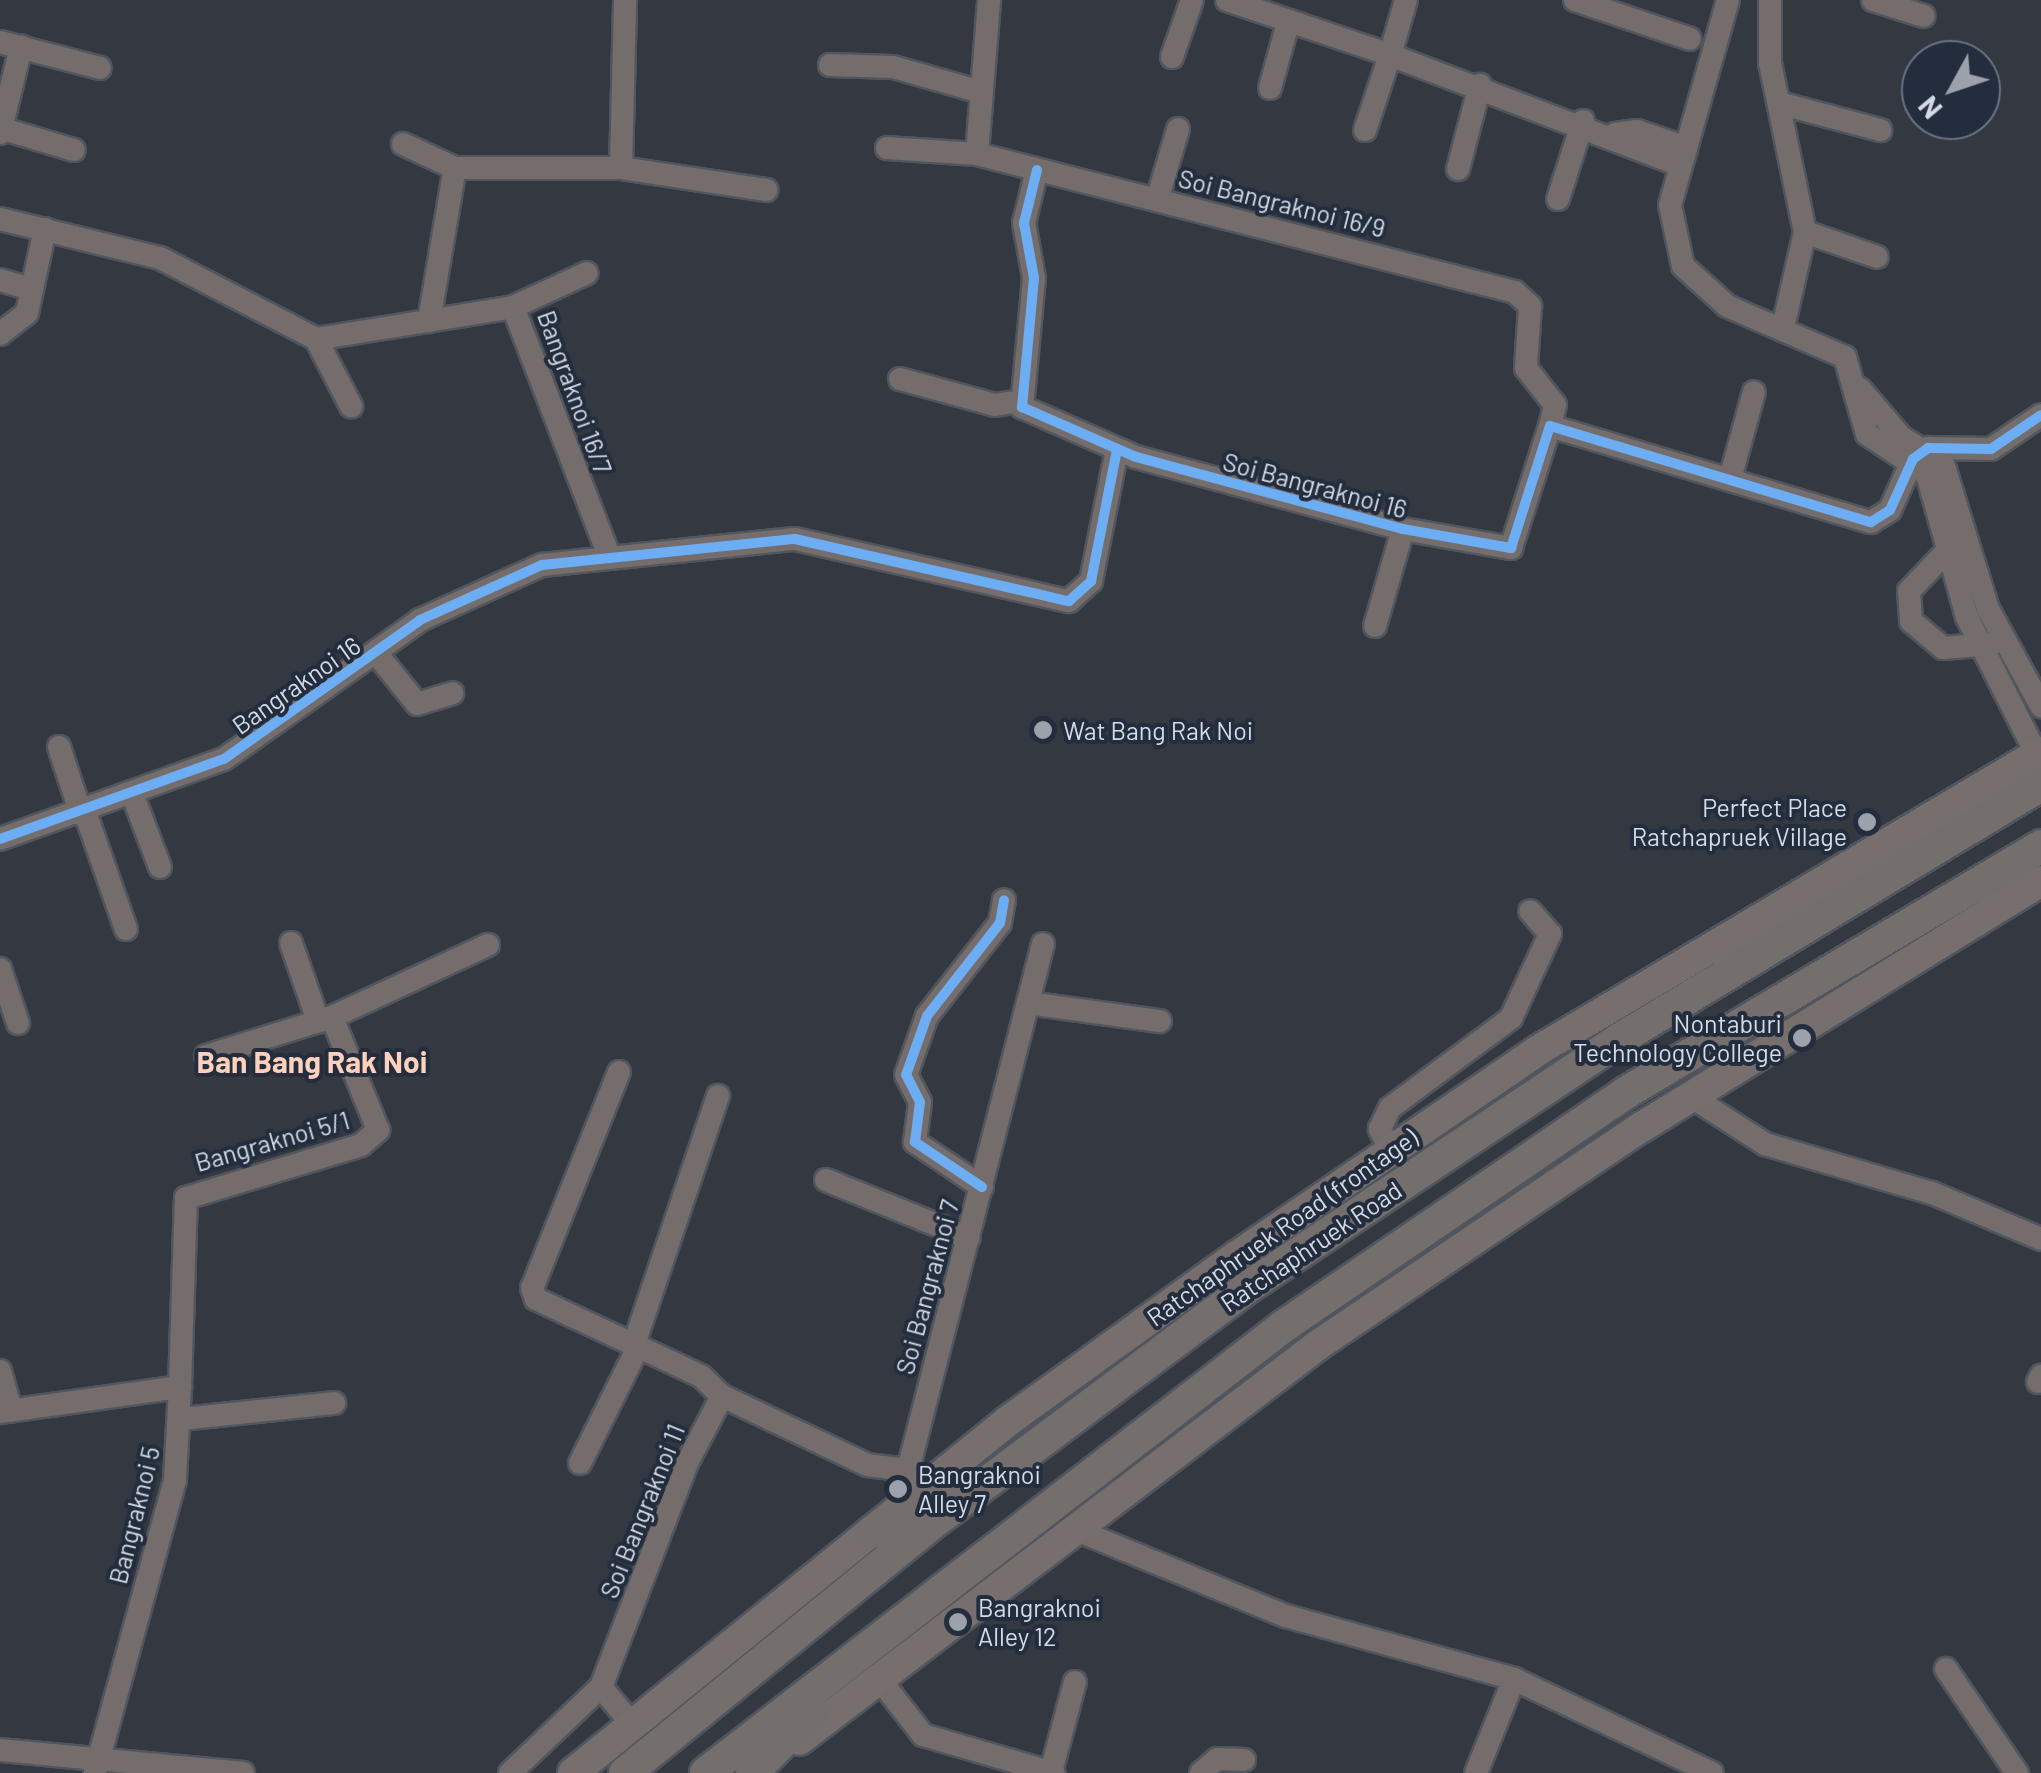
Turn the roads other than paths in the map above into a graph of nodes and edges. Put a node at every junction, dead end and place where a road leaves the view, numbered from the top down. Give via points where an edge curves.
1 (625, 0) edge
2 (989, 0) edge
3 (1192, 0) edge
4 (1227, 0) edge
5 (1406, 0) edge
6 (1575, 0) edge
7 (1728, 0) edge
8 (1770, 0) edge
9 (1872, 0) edge
10 (1924, 16) dead end
11 (1288, 22) junction
12 (1690, 39) dead end
13 (10, 44) edge
14 (1390, 55) junction
15 (1172, 57) dead end
16 (830, 65) dead end
17 (100, 68) dead end
18 (1480, 85) junction
19 (1270, 88) dead end
20 (981, 92) junction
21 (1779, 103) junction
22 (1583, 121) junction
23 (1178, 129) dead end
24 (0, 130) edge
25 (1365, 130) dead end
26 (1880, 130) dead end
27 (404, 144) dead end
28 (887, 148) dead end
29 (74, 150) dead end
30 (977, 154) junction
31 (1683, 156) junction
32 (455, 168) junction
33 (621, 168) junction
34 (1458, 168) dead end
35 (1037, 170) junction
36 (766, 190) dead end
37 (1558, 199) dead end
38 (1157, 200) junction
39 (0, 219) edge
40 (45, 229) junction
41 (1804, 232) junction
42 (1877, 257) dead end
43 (587, 272) dead end
44 (0, 280) edge
45 (31, 289) junction
46 (513, 307) junction
47 (430, 321) junction
48 (1783, 327) junction
49 (0, 334) edge
50 (316, 339) junction
51 (900, 378) dead end
52 (1754, 392) dead end
53 (1018, 401) junction
54 (351, 406) dead end
55 (2041, 415) edge
56 (1550, 426) junction
57 (1118, 450) junction
58 (1920, 453) junction
59 (1730, 479) junction
60 (1402, 529) junction
61 (1948, 550) junction
62 (608, 552) junction
63 (1375, 626) dead end
64 (2004, 638) junction
65 (1981, 649) junction
66 (376, 653) junction
67 (452, 694) dead end
68 (2041, 706) edge
69 (59, 748) dead end
70 (2040, 764) edge
71 (133, 796) junction
72 (83, 813) junction
73 (0, 839) edge
74 (2041, 846) edge
75 (160, 867) dead end
76 (2041, 881) edge
77 (1002, 911) dead end
78 (1530, 911) dead end
79 (126, 929) dead end
80 (291, 943) dead end
81 (1043, 944) dead end
82 (488, 946) dead end
83 (0, 969) edge
84 (1028, 1003) junction
85 (325, 1019) junction
86 (1160, 1021) dead end
87 (18, 1022) dead end
88 (206, 1056) dead end
89 (619, 1072) dead end
90 (718, 1096) dead end
91 (1690, 1096) junction
92 (1391, 1151) junction
93 (826, 1180) dead end
94 (982, 1187) junction
95 (969, 1238) junction
96 (2041, 1239) edge
97 (636, 1346) junction
98 (0, 1371) edge
99 (180, 1387) junction
100 (722, 1396) junction
101 (334, 1403) dead end
102 (5, 1411) edge
103 (182, 1419) junction
104 (1025, 1452) junction
105 (580, 1463) dead end
106 (915, 1480) junction
107 (1072, 1528) junction
108 (872, 1532) junction
109 (912, 1611) junction
110 (1946, 1668) dead end
111 (877, 1676) junction
112 (1514, 1678) junction
113 (1075, 1682) dead end
114 (601, 1687) junction
115 (631, 1723) junction
116 (0, 1750) edge
117 (1244, 1760) dead end
118 (98, 1765) edge
119 (763, 1771) edge
120 (1053, 1772) edge
121 (244, 1773) edge
122 (510, 1773) edge
123 (573, 1773) edge
124 (626, 1773) edge
125 (706, 1773) edge
126 (1200, 1773) edge
127 (1476, 1773) edge
128 (1712, 1773) edge
129 (2017, 1773) edge

1 - 33 street
2 - 20 street
3 - 15 street
4 - 11 street
5 - 14 street
6 - 12 street
7 - 31 street
8 - 21 street
9 - 10 street
11 - 14 street
11 - 19 street
13 - 17 street
13 - 24 street
14 - 18 street
14 - 25 street
16 - 20 street via 893,67
18 - 22 street
18 - 34 street
20 - 30 street
21 - 26 street
21 - 41 street
22 - 31 street via 1615,134 1637,131
22 - 37 street
23 - 38 street
24 - 29 street
27 - 32 street
28 - 30 street, Soi Bangraknoi 16/9
30 - 35 street, Soi Bangraknoi 16/9
31 - 48 street via 1671,234 1683,266 1727,306
32 - 33 street
32 - 47 street
33 - 36 street
35 - 38 street, Soi Bangraknoi 16/9
35 - 53 street via 1024,223 1034,278
38 - 56 street, Soi Bangraknoi 16/9 via 1515,292 1530,306 1526,368 1554,404
39 - 40 street
40 - 45 street
40 - 50 street via 160,258
41 - 42 street
41 - 48 street
43 - 46 street
44 - 45 street
45 - 49 street via 27,314
46 - 47 street, Bangraknoi 16/7
46 - 62 street, Bangraknoi 16/7
47 - 50 street, Bangraknoi 16/7
48 - 58 street via 1838,348 1860,389
50 - 54 street
51 - 53 street via 995,405
52 - 59 street
53 - 57 street, Soi Bangraknoi 16
55 - 58 street via 1992,449
56 - 59 street
56 - 60 street, Soi Bangraknoi 16 via 1511,548
57 - 60 street, Soi Bangraknoi 16
57 - 62 street via 1091,581 1069,601 795,539
58 - 59 street via 1890,510 1871,522
58 - 61 street
58 - 64 street via 1953,481
60 - 63 street
61 - 65 street
61 - 65 street via 1909,591 1911,621 1942,648
62 - 66 street, Bangraknoi 16 via 478,591
64 - 65 street
64 - 68 street
65 - 70 street
66 - 67 street via 417,704
66 - 71 street, Bangraknoi 16 via 224,760
69 - 72 street
70 - 92 main road, Ratchaphruek Road (frontage) via 1604,1010
70 - 104 main road, Ratchaphruek Road via 1251,1285
71 - 72 street, Bangraknoi 16
71 - 75 street
72 - 73 street, Bangraknoi 16
72 - 79 street
74 - 109 main road, Ratchaphruek Road via 1557,1138 1284,1326
76 - 91 main road
77 - 94 street via 926,1016 906,1074 920,1102 915,1142
78 - 92 street via 1550,934 1511,1018 1381,1119
80 - 85 street, Bangraknoi 5/1
81 - 84 street, Soi Bangraknoi 7
82 - 85 street
83 - 87 street
84 - 86 street
84 - 94 street, Soi Bangraknoi 7
85 - 88 street
85 - 99 street, Bangraknoi 5/1 via 376,1120 360,1146 186,1198
89 - 97 street via 532,1288 545,1306
90 - 97 street
91 - 96 street via 1764,1144 1932,1193
91 - 107 main road
92 - 106 main road, Ratchaphruek Road (frontage)
93 - 95 street
94 - 95 street, Soi Bangraknoi 7
95 - 106 street, Soi Bangraknoi 7
97 - 100 street
97 - 105 street
98 - 102 street
99 - 102 street
99 - 103 street, Bangraknoi 5
100 - 106 street via 867,1465
100 - 114 street, Soi Bangraknoi 11 via 686,1465
101 - 103 street
103 - 118 street, Bangraknoi 5 via 175,1480
104 - 108 main road
104 - 124 main road, Ratchaphruek Road
106 - 108 main road, Ratchaphruek Road (frontage)
107 - 111 main road
107 - 112 street via 1286,1616
108 - 115 main road, Ratchaphruek Road (frontage)
109 - 119 main road
109 - 125 main road, Ratchaphruek Road
110 - 129 street
111 - 119 main road
111 - 120 street via 924,1735
112 - 127 street
112 - 128 street
113 - 120 street
114 - 115 street
114 - 122 street, Soi Bangraknoi 11
115 - 123 main road, Ratchaphruek Road (frontage)
116 - 118 street
117 - 126 street via 1217,1759
118 - 121 street

